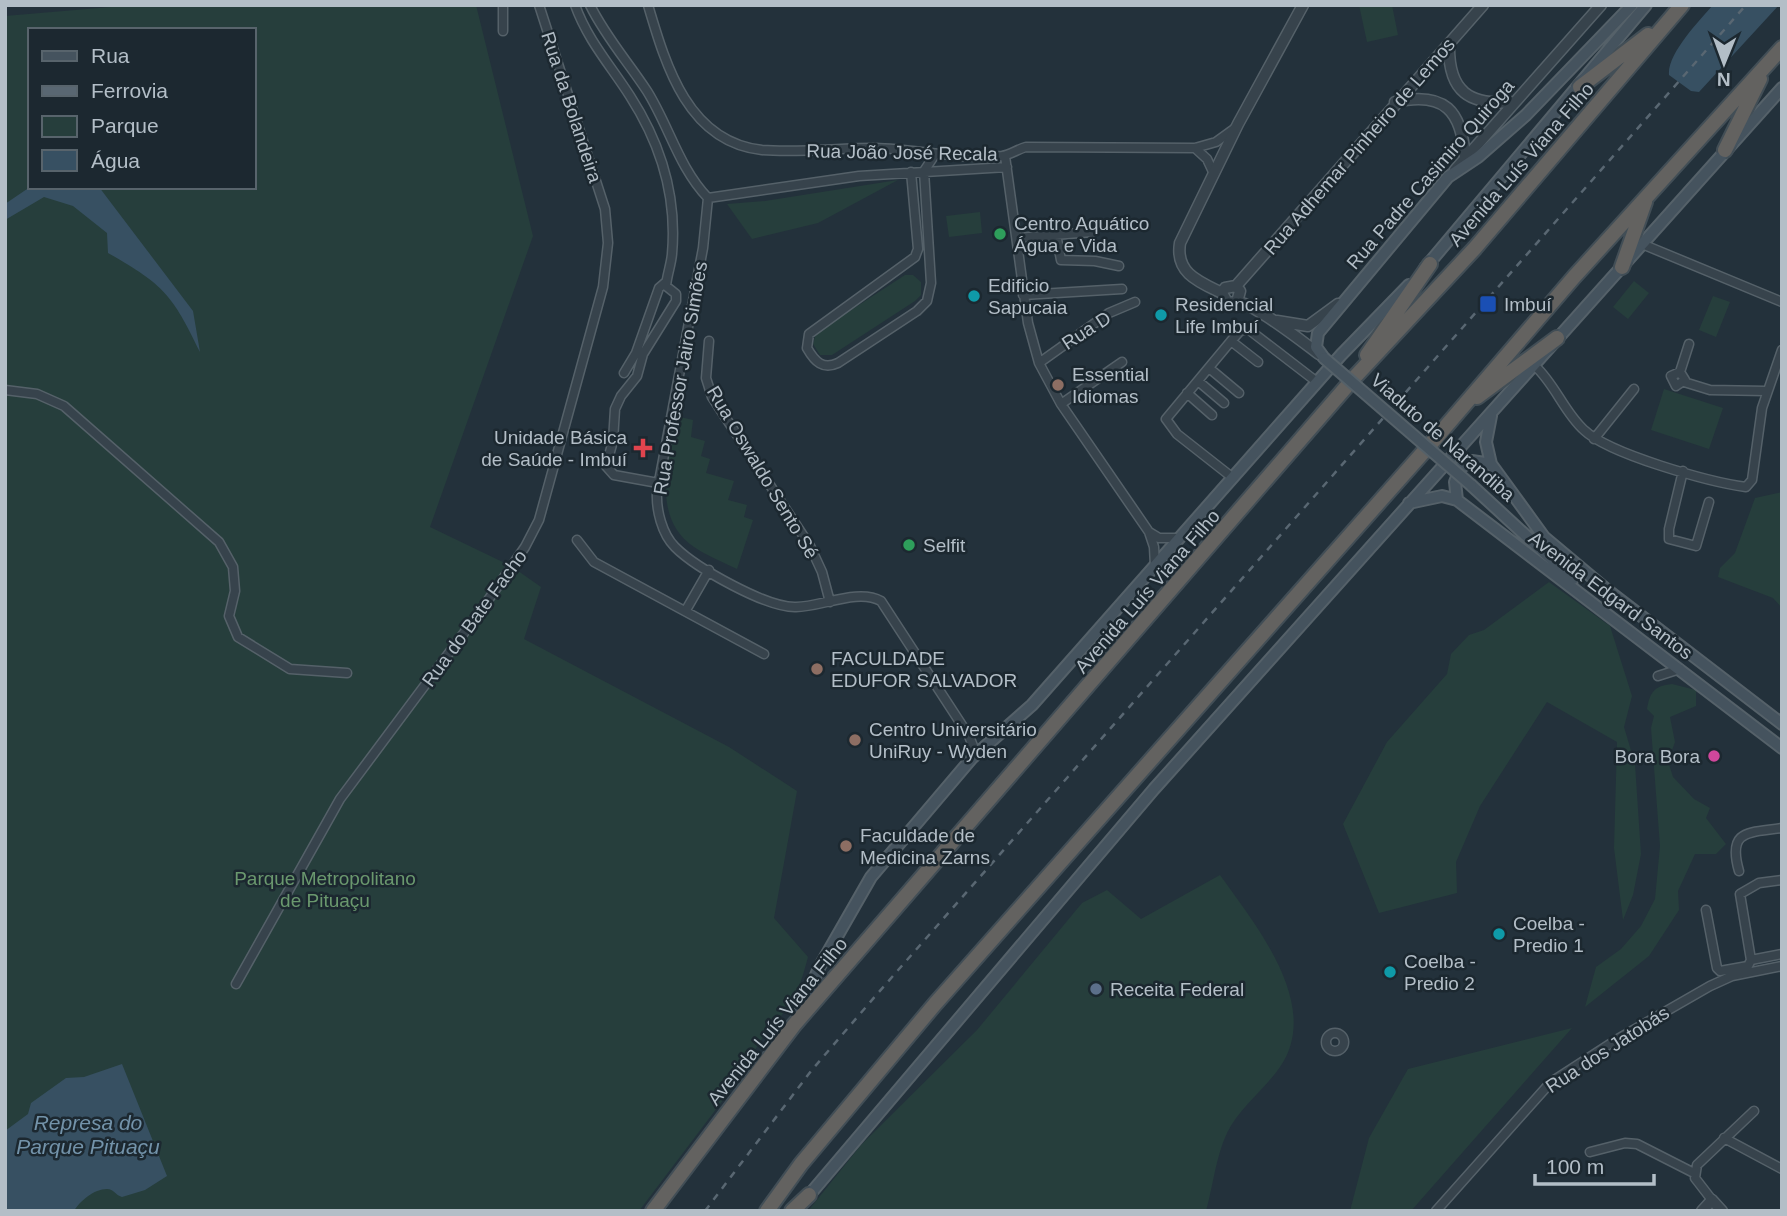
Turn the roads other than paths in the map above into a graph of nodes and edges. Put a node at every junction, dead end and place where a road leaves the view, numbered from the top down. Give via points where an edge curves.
1 (503, 5) edge
2 (539, 5) edge
3 (575, 5) edge
4 (590, 5) edge
5 (648, 5) edge
6 (1303, 5) edge
7 (1483, 5) edge
8 (1601, 5) edge
9 (1632, 5) edge
10 (1646, 5) edge
11 (1678, 10) edge
12 (503, 31) dead end
13 (1448, 44) junction
14 (1782, 48) edge
15 (1768, 63) junction
16 (1580, 87) junction
17 (1779, 92) edge
18 (652, 101) junction
19 (1395, 102) junction
20 (1515, 102) junction
21 (638, 110) junction
22 (1238, 124) junction
23 (1195, 148) junction
24 (1725, 150) junction
25 (934, 156) junction
26 (1005, 156) junction
27 (1465, 158) junction
28 (1007, 167) junction
29 (924, 171) junction
30 (911, 172) junction
31 (1213, 174) junction
32 (1448, 177) junction
33 (1649, 192) junction
34 (708, 198) junction
35 (605, 209) joint
36 (926, 209) junction
37 (914, 210) junction
38 (1092, 232) dead end
39 (1056, 234) junction
40 (1017, 238) junction
41 (1642, 244) junction
42 (1430, 264) junction
43 (1119, 266) dead end
44 (1622, 267) junction
45 (666, 282) junction
46 (1122, 289) dead end
47 (1228, 289) junction
48 (1351, 291) junction
49 (1023, 295) junction
50 (1239, 300) junction
51 (1135, 302) dead end
52 (1779, 302) edge
53 (1782, 310) edge
54 (1267, 318) junction
55 (1557, 338) junction
56 (709, 341) dead end
57 (1231, 341) junction
58 (1689, 344) dead end
59 (1782, 350) edge
60 (1321, 356) junction
61 (1122, 362) dead end
62 (1258, 362) dead end
63 (1039, 363) junction
64 (1535, 366) junction
65 (1209, 368) junction
66 (1680, 372) junction
67 (624, 373) dead end
68 (1353, 379) junction
69 (1198, 381) junction
70 (1317, 382) junction
71 (1684, 382) junction
72 (1634, 388) dead end
73 (5, 390) edge
74 (1766, 391) junction
75 (1187, 393) junction
76 (1239, 393) dead end
77 (1224, 403) dead end
78 (1061, 404) junction
79 (1461, 408) junction
80 (1493, 410) junction
81 (1212, 415) dead end
82 (1594, 439) junction
83 (1491, 464) junction
84 (1683, 471) junction
85 (1233, 478) junction
86 (658, 483) junction
87 (1457, 500) junction
88 (1709, 502) dead end
89 (1409, 503) junction
90 (1149, 533) junction
91 (1180, 538) junction
92 (577, 540) dead end
93 (1155, 566) junction
94 (709, 570) junction
95 (830, 602) junction
96 (1602, 608) junction
97 (686, 610) junction
98 (764, 654) dead end
99 (1680, 669) junction
100 (347, 673) dead end
101 (1658, 676) dead end
102 (1782, 723) edge
103 (969, 736) junction
104 (990, 741) junction
105 (1782, 748) edge
106 (972, 758) junction
107 (1782, 828) edge
108 (1739, 870) dead end
109 (1782, 880) edge
110 (1706, 910) dead end
111 (1782, 954) edge
112 (1751, 960) junction
113 (1782, 966) edge
114 (236, 984) dead end
115 (794, 1025) junction
116 (1754, 1111) dead end
117 (1724, 1138) junction
118 (1590, 1152) dead end
119 (1782, 1170) edge
120 (1694, 1174) junction
121 (809, 1195) junction
122 (1712, 1200) junction
123 (653, 1211) edge
124 (767, 1211) edge
125 (792, 1211) edge
126 (797, 1211) edge
127 (1436, 1211) edge
128 (1702, 1211) edge
129 (1722, 1211) edge

1 - 12 street
2 - 35 street, Rua da Bolandeira
3 - 21 street via 594,47
4 - 18 street
5 - 25 street, Rua João José Recala via 670,71 688,106 726,139 762,149 909,149
6 - 22 street
7 - 13 street, Rua Adhemar Pinheiro de Lemos
8 - 20 street, Rua Padre Casimiro Quiroga
9 - 32 main road via 1526,115
10 - 16 main road, Avenida Luís Viana Filho
11 - 16 highway
11 - 68 highway, Avenida Luís Viana Filho via 1475,248
13 - 19 street, Rua Adhemar Pinheiro de Lemos
13 - 20 street via 1451,73 1464,93 1488,102
14 - 15 highway
15 - 24 highway
15 - 33 highway
16 - 42 main road, Avenida Luís Viana Filho
17 - 24 main road
18 - 21 street
18 - 34 street via 691,178
19 - 27 street via 1424,100 1452,110 1461,126
19 - 47 street, Rua Adhemar Pinheiro de Lemos
20 - 27 street, Rua Padre Casimiro Quiroga
21 - 45 street via 670,192 672,256
22 - 23 street, Rua João José Recala via 1224,138
22 - 31 street
23 - 26 street, Rua João José Recala via 1026,147
23 - 31 street via 1207,159
24 - 41 main road
25 - 26 street, Rua João José Recala
25 - 29 street
26 - 28 street
27 - 32 street, Rua Padre Casimiro Quiroga
28 - 29 street
28 - 40 street
29 - 30 street
29 - 36 street
30 - 34 street
30 - 37 street
31 - 47 street via 1179,249 1180,262 1187,273 1212,288
32 - 48 main road, Rua Padre Casimiro Quiroga
33 - 44 highway
33 - 79 highway
34 - 86 street, Rua Professor Jairo Simões via 703,248
35 - 114 street, Rua do Bate Facho via 608,243 603,287 537,526 490,598 340,799
36 - 37 street
36 - 37 street via 931,283 927,301 838,363 819,364 807,348 808,334 915,257
38 - 39 street
39 - 40 street
39 - 43 street via 1061,260
40 - 49 street
41 - 44 main road
41 - 52 street
42 - 68 highway
42 - 70 main road, Avenida Luís Viana Filho
44 - 55 main road
45 - 67 street via 659,288 636,354
45 - 86 street via 676,301 643,354 638,376 618,403 606,467 614,475
46 - 49 street
47 - 50 street
47 - 50 street, Rua Padre Casimiro Quiroga via 1227,302
48 - 54 street, Rua Padre Casimiro Quiroga via 1314,325
48 - 60 main road via 1316,336
49 - 63 street
50 - 54 street, Rua Padre Casimiro Quiroga
51 - 63 street, Rua D via 1110,313
52 - 53 street
54 - 60 street, Rua Padre Casimiro Quiroga
55 - 64 main road
55 - 79 highway
56 - 95 street, Rua Oswaldo Sento Sé via 706,378 712,397 810,546
57 - 62 street
57 - 65 street
57 - 70 street via 1248,329
58 - 66 street
59 - 74 street
60 - 96 main road, Viaduto de Narandiba, bridge via 1530,537
61 - 78 street
63 - 78 street
64 - 80 main road
64 - 82 street via 1573,419
65 - 69 street
65 - 76 street
66 - 71 street
66 - 71 street via 1674,373 1671,381 1676,386
68 - 115 highway, Avenida Luís Viana Filho
69 - 75 street
69 - 77 street
70 - 85 main road, Avenida Luís Viana Filho
71 - 74 street via 1710,390
72 - 82 street
73 - 100 street via 37,394 64,406 219,542 233,567 235,591 229,616 239,637 290,669
74 - 84 street via 1749,486
75 - 81 street
75 - 85 street via 1168,413 1167,423
78 - 90 street
79 - 124 highway via 935,1004
80 - 83 main road via 1486,442
80 - 89 main road
82 - 84 street
83 - 87 main road via 1472,461 1461,467 1455,482
83 - 102 main road, Avenida Edgard Santos via 1559,552
84 - 88 street via 1669,539 1696,546
85 - 91 main road, Avenida Luís Viana Filho
86 - 94 street, Rua Professor Jairo Simões via 665,533 674,547
87 - 89 main road via 1441,496
87 - 96 main road, Avenida Edgard Santos
89 - 121 main road via 1154,789
90 - 91 street
90 - 93 street
91 - 93 main road, Avenida Luís Viana Filho
92 - 97 street via 594,562
93 - 104 main road, Avenida Luís Viana Filho via 1032,705
94 - 95 street, Rua Professor Jairo Simões via 782,606
94 - 97 street
95 - 103 street, Rua Professor Jairo Simões via 881,601
96 - 99 main road, Avenida Edgard Santos
97 - 98 street
99 - 101 street
99 - 105 main road, Avenida Edgard Santos
103 - 104 street
103 - 106 street, Rua Professor Jairo Simões
104 - 106 main road, Avenida Luís Viana Filho
106 - 115 main road, Avenida Luís Viana Filho via 864,886
107 - 108 street via 1746,834 1735,843
109 - 112 street via 1759,883 1740,894
110 - 112 street via 1718,970 1745,967
111 - 112 street
113 - 127 street, Rua dos Jatobás via 1732,976 1710,986 1552,1082
115 - 123 highway, Avenida Luís Viana Filho
116 - 117 street
117 - 119 street
117 - 120 street via 1700,1161
118 - 120 street via 1637,1144
120 - 122 street
121 - 125 highway
121 - 126 main road
122 - 128 street
122 - 129 street

